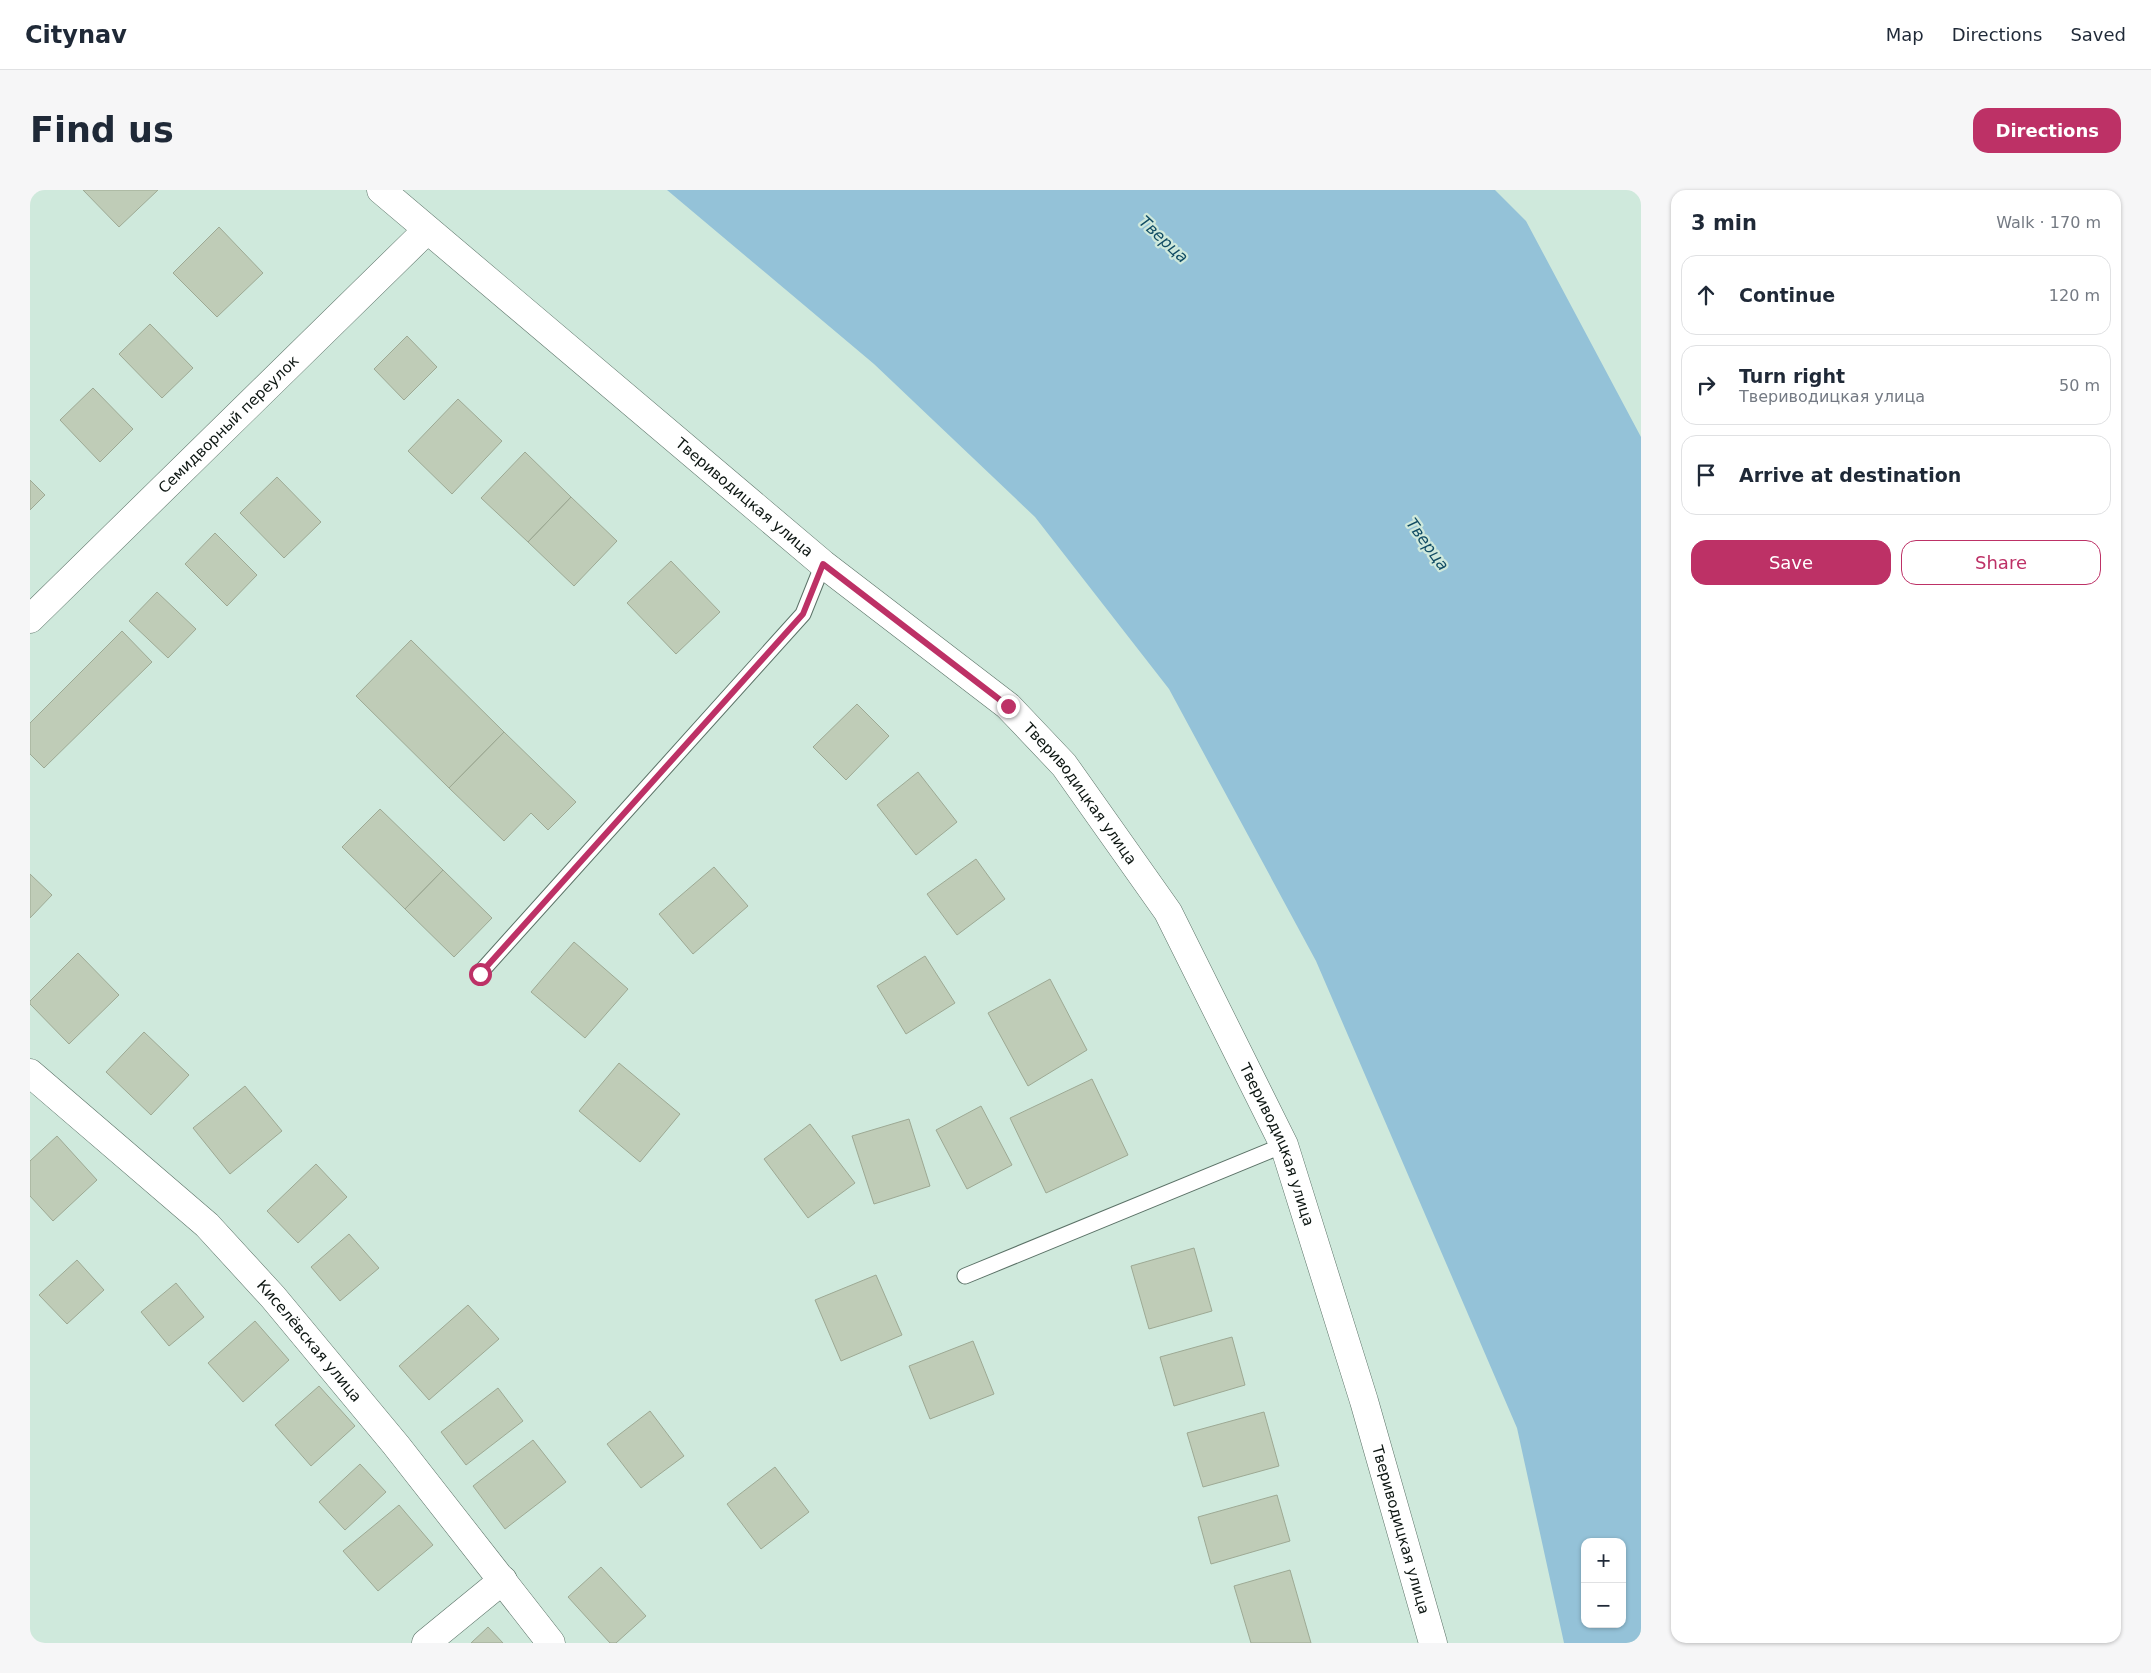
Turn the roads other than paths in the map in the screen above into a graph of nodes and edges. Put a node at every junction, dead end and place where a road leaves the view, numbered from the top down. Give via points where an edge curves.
1 (380, 190) edge
2 (426, 231) junction
3 (823, 564) junction
4 (30, 619) edge
5 (480, 974) dead end
6 (30, 1073) edge
7 (1284, 1145) junction
8 (965, 1276) dead end
9 (503, 1580) junction
10 (426, 1643) edge
11 (551, 1643) edge
12 (1433, 1643) edge

1 - 2 street, Твериводицкая улица
2 - 3 street, Твериводицкая улица
2 - 4 street, Семидворный переулок
3 - 5 lane via 803,614
3 - 7 street, Твериводицкая улица via 1008,706 1064,766 1168,912
6 - 9 street, Киселёвская улица via 207,1225 273,1298
7 - 8 lane
7 - 12 street, Твериводицкая улица via 1364,1401
9 - 10 street
9 - 11 street, Киселёвская улица

